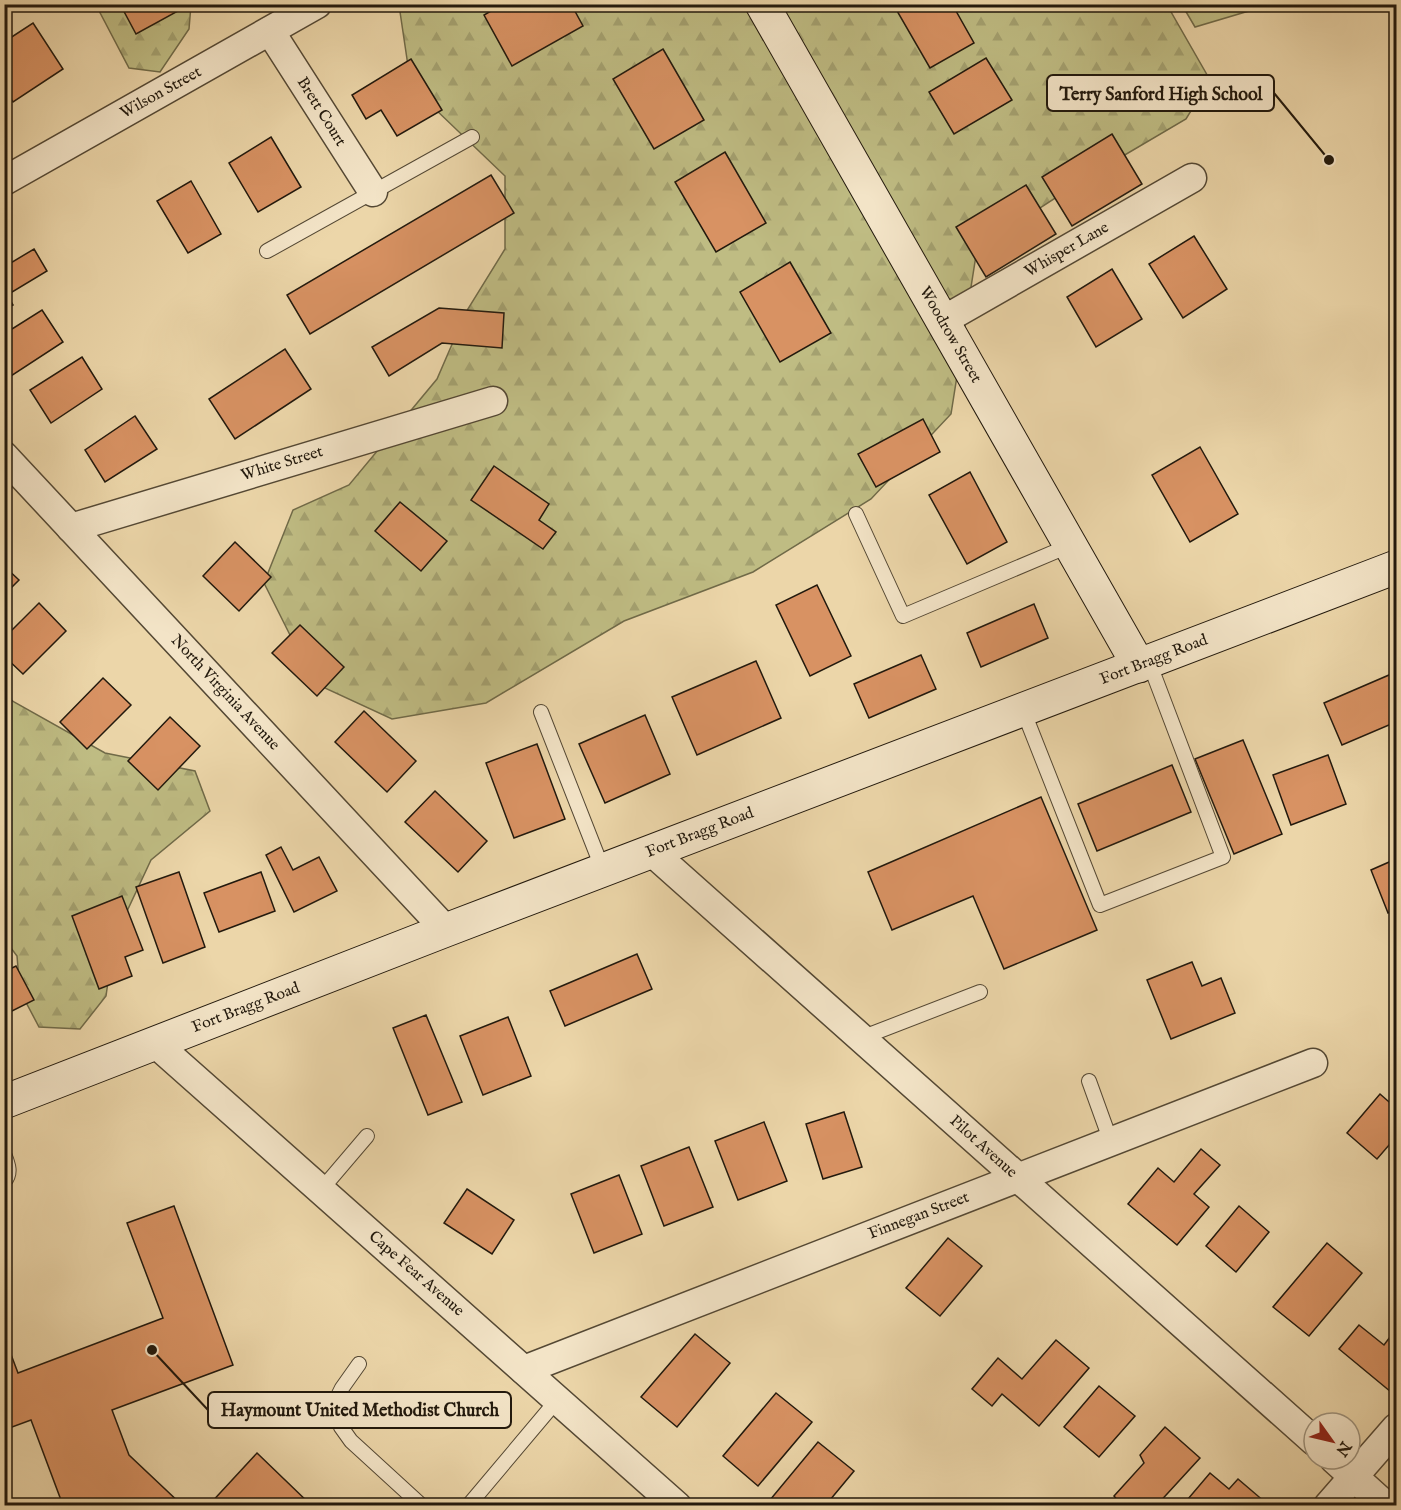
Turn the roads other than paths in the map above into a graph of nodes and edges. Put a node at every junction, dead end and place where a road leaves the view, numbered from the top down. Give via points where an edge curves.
1 (317, 4) edge
2 (762, 4) edge
3 (270, 31) junction
4 (472, 137) dead end
5 (1192, 178) dead end
6 (4, 181) edge
7 (373, 192) junction
8 (267, 251) dead end
9 (942, 321) junction
10 (492, 401) dead end
11 (4, 456) edge
12 (856, 514) dead end
13 (71, 528) junction
14 (1071, 546) junction
15 (1396, 567) edge
16 (1144, 664) junction
17 (1023, 710) junction
18 (542, 712) dead end
19 (652, 852) junction
20 (603, 870) junction
21 (446, 930) junction
22 (980, 992) dead end
23 (861, 1038) junction
24 (155, 1043) junction
25 (1313, 1063) dead end
26 (1089, 1081) dead end
27 (4, 1102) edge
28 (367, 1136) dead end
29 (1111, 1142) junction
30 (4, 1154) edge
31 (1018, 1178) junction
32 (4, 1182) edge
33 (321, 1190) junction
34 (359, 1364) dead end
35 (524, 1370) junction
36 (558, 1399) junction
37 (1396, 1428) edge
38 (1302, 1431) edge
39 (1362, 1454) edge
40 (1343, 1471) edge
41 (1347, 1471) edge
42 (422, 1506) edge
43 (468, 1506) edge
44 (678, 1506) edge
45 (1328, 1506) edge
46 (1386, 1506) edge

1 - 3 street, Wilson Street
2 - 9 main road, Woodrow Street
3 - 6 street, Wilson Street
3 - 7 street, Brett Court
4 - 7 lane
5 - 9 street, Whisper Lane
7 - 8 lane
9 - 14 main road, Woodrow Street
10 - 13 street, White Street
11 - 13 street, North Virginia Avenue
12 - 14 lane via 903,616
13 - 21 street, North Virginia Avenue
14 - 16 main road, Woodrow Street
15 - 16 main road, Fort Bragg Road
16 - 17 main road, Fort Bragg Road
16 - 17 lane via 1223,856 1100,905
17 - 19 main road, Fort Bragg Road
18 - 20 lane
19 - 20 main road, Fort Bragg Road
19 - 23 street, Pilot Avenue
20 - 21 main road, Fort Bragg Road
21 - 24 main road, Fort Bragg Road
22 - 23 lane
23 - 31 street, Pilot Avenue
24 - 27 main road, Fort Bragg Road
24 - 33 street, Cape Fear Avenue
25 - 29 street, Finnegan Street
26 - 29 lane
28 - 33 lane
29 - 31 street, Finnegan Street
30 - 32 lane via 9,1176
31 - 35 street, Finnegan Street
31 - 38 street, Pilot Avenue
33 - 35 street, Cape Fear Avenue
34 - 42 lane via 337,1398 341,1427 351,1441
35 - 36 street, Cape Fear Avenue
36 - 43 lane
36 - 44 street, Cape Fear Avenue
37 - 39 street
40 - 45 street
41 - 46 street

